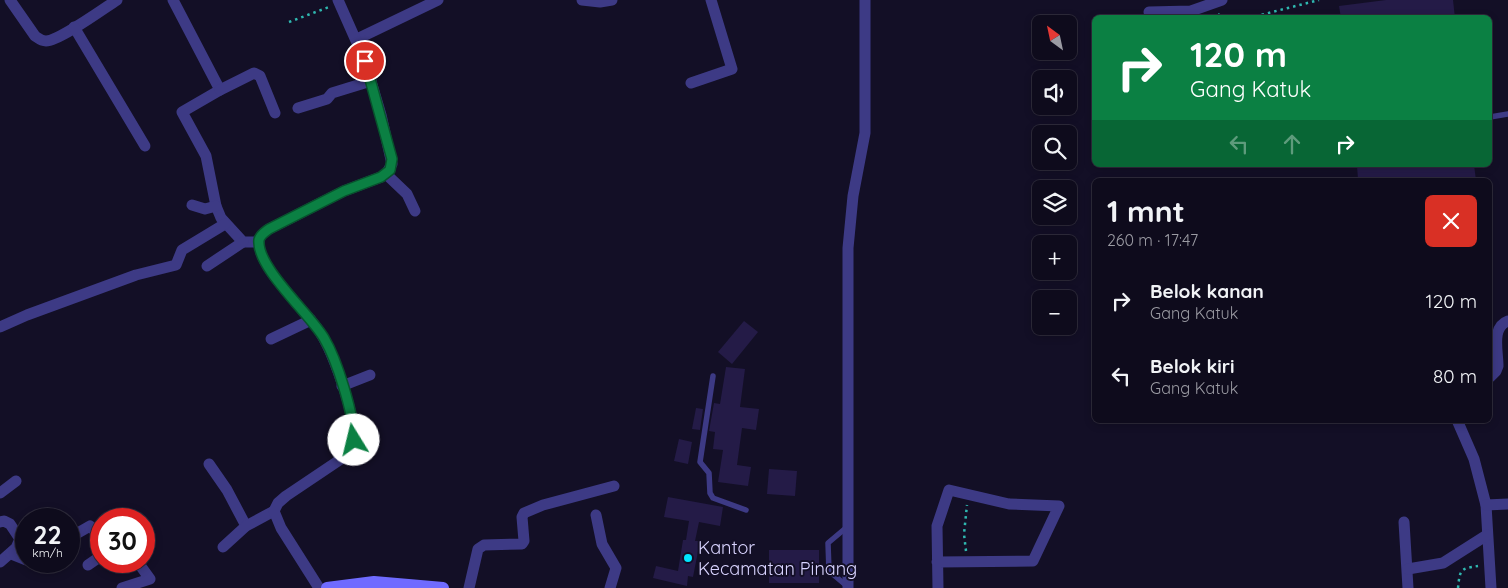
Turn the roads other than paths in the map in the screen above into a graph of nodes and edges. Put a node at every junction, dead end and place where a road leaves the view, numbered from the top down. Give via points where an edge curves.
1 (10, 0) edge
2 (117, 0) edge
3 (172, 0) edge
4 (438, 0) edge
5 (582, 0) edge
6 (612, 0) edge
7 (711, 0) edge
8 (865, 0) edge
9 (339, 1) edge
10 (1217, 1) edge
11 (1149, 12) dead end
12 (74, 27) junction
13 (357, 40) junction
14 (371, 81) junction
15 (691, 83) dead end
16 (220, 90) junction
17 (298, 108) dead end
18 (275, 113) dead end
19 (1508, 114) edge
20 (1492, 118) edge
21 (145, 146) dead end
22 (386, 174) junction
23 (192, 205) dead end
24 (216, 206) junction
25 (415, 211) dead end
26 (225, 224) junction
27 (243, 242) junction
28 (259, 242) junction
29 (207, 266) dead end
30 (311, 320) junction
31 (1508, 321) edge
32 (0, 327) edge
33 (271, 339) dead end
34 (1492, 374) edge
35 (370, 375) dead end
36 (713, 376) dead end
37 (342, 386) junction
38 (1458, 423) edge
39 (209, 464) dead end
40 (16, 481) dead end
41 (614, 486) dead end
42 (0, 493) edge
43 (1508, 504) edge
44 (1486, 505) junction
45 (746, 510) dead end
46 (274, 511) junction
47 (596, 515) dead end
48 (0, 522) edge
49 (1404, 522) dead end
50 (246, 526) junction
51 (848, 526) junction
52 (1487, 535) junction
53 (223, 547) dead end
54 (11, 554) junction
55 (15, 556) edge
56 (0, 562) edge
57 (937, 562) junction
58 (1408, 569) junction
59 (146, 573) edge
60 (364, 585) edge
61 (122, 588) edge
62 (320, 588) edge
63 (327, 588) edge
64 (443, 588) edge
65 (470, 588) edge
66 (610, 588) edge
67 (848, 588) edge
68 (938, 588) edge
69 (1408, 588) edge
70 (1491, 588) edge

1 - 12 street via 40,40 55,39
2 - 12 street
3 - 16 street
4 - 13 street
5 - 6 street
7 - 15 street via 732,69
8 - 51 street via 865,133 853,196 848,248
9 - 13 street
10 - 11 street via 1191,11
12 - 21 street
13 - 14 street
14 - 17 street via 332,92 327,99
14 - 22 street via 392,159
16 - 18 street via 254,73 260,76
16 - 24 street via 178,113 206,156
19 - 20 lane
22 - 25 street via 407,194
22 - 28 street via 269,229
23 - 24 street via 205,209
24 - 26 street
26 - 27 street
26 - 32 street via 182,250 176,264 136,275
27 - 28 street
27 - 29 street
28 - 30 street via 273,274
30 - 33 street
30 - 37 street via 325,339
31 - 34 street via 1497,330 1498,366
35 - 37 street
36 - 45 lane via 700,462 709,472 713,498
37 - 46 street via 354,433 353,447 344,458 286,496
38 - 44 street via 1474,460
39 - 50 street
40 - 42 street
41 - 65 street via 524,513 522,544 478,549
43 - 44 street
44 - 52 street
46 - 50 street
46 - 62 street via 281,528
47 - 66 street via 602,544 616,568
48 - 54 street via 10,524 20,539 20,544
49 - 58 street
50 - 53 street
51 - 67 street
51 - 67 lane via 828,544 830,572
52 - 58 street via 1443,563
52 - 70 street
54 - 55 street
54 - 56 street
57 - 57 street via 1033,560 1059,509 1056,506 1009,504 949,490 937,526
57 - 68 street
58 - 69 street
59 - 61 street via 150,578
60 - 63 main road
60 - 64 main road

